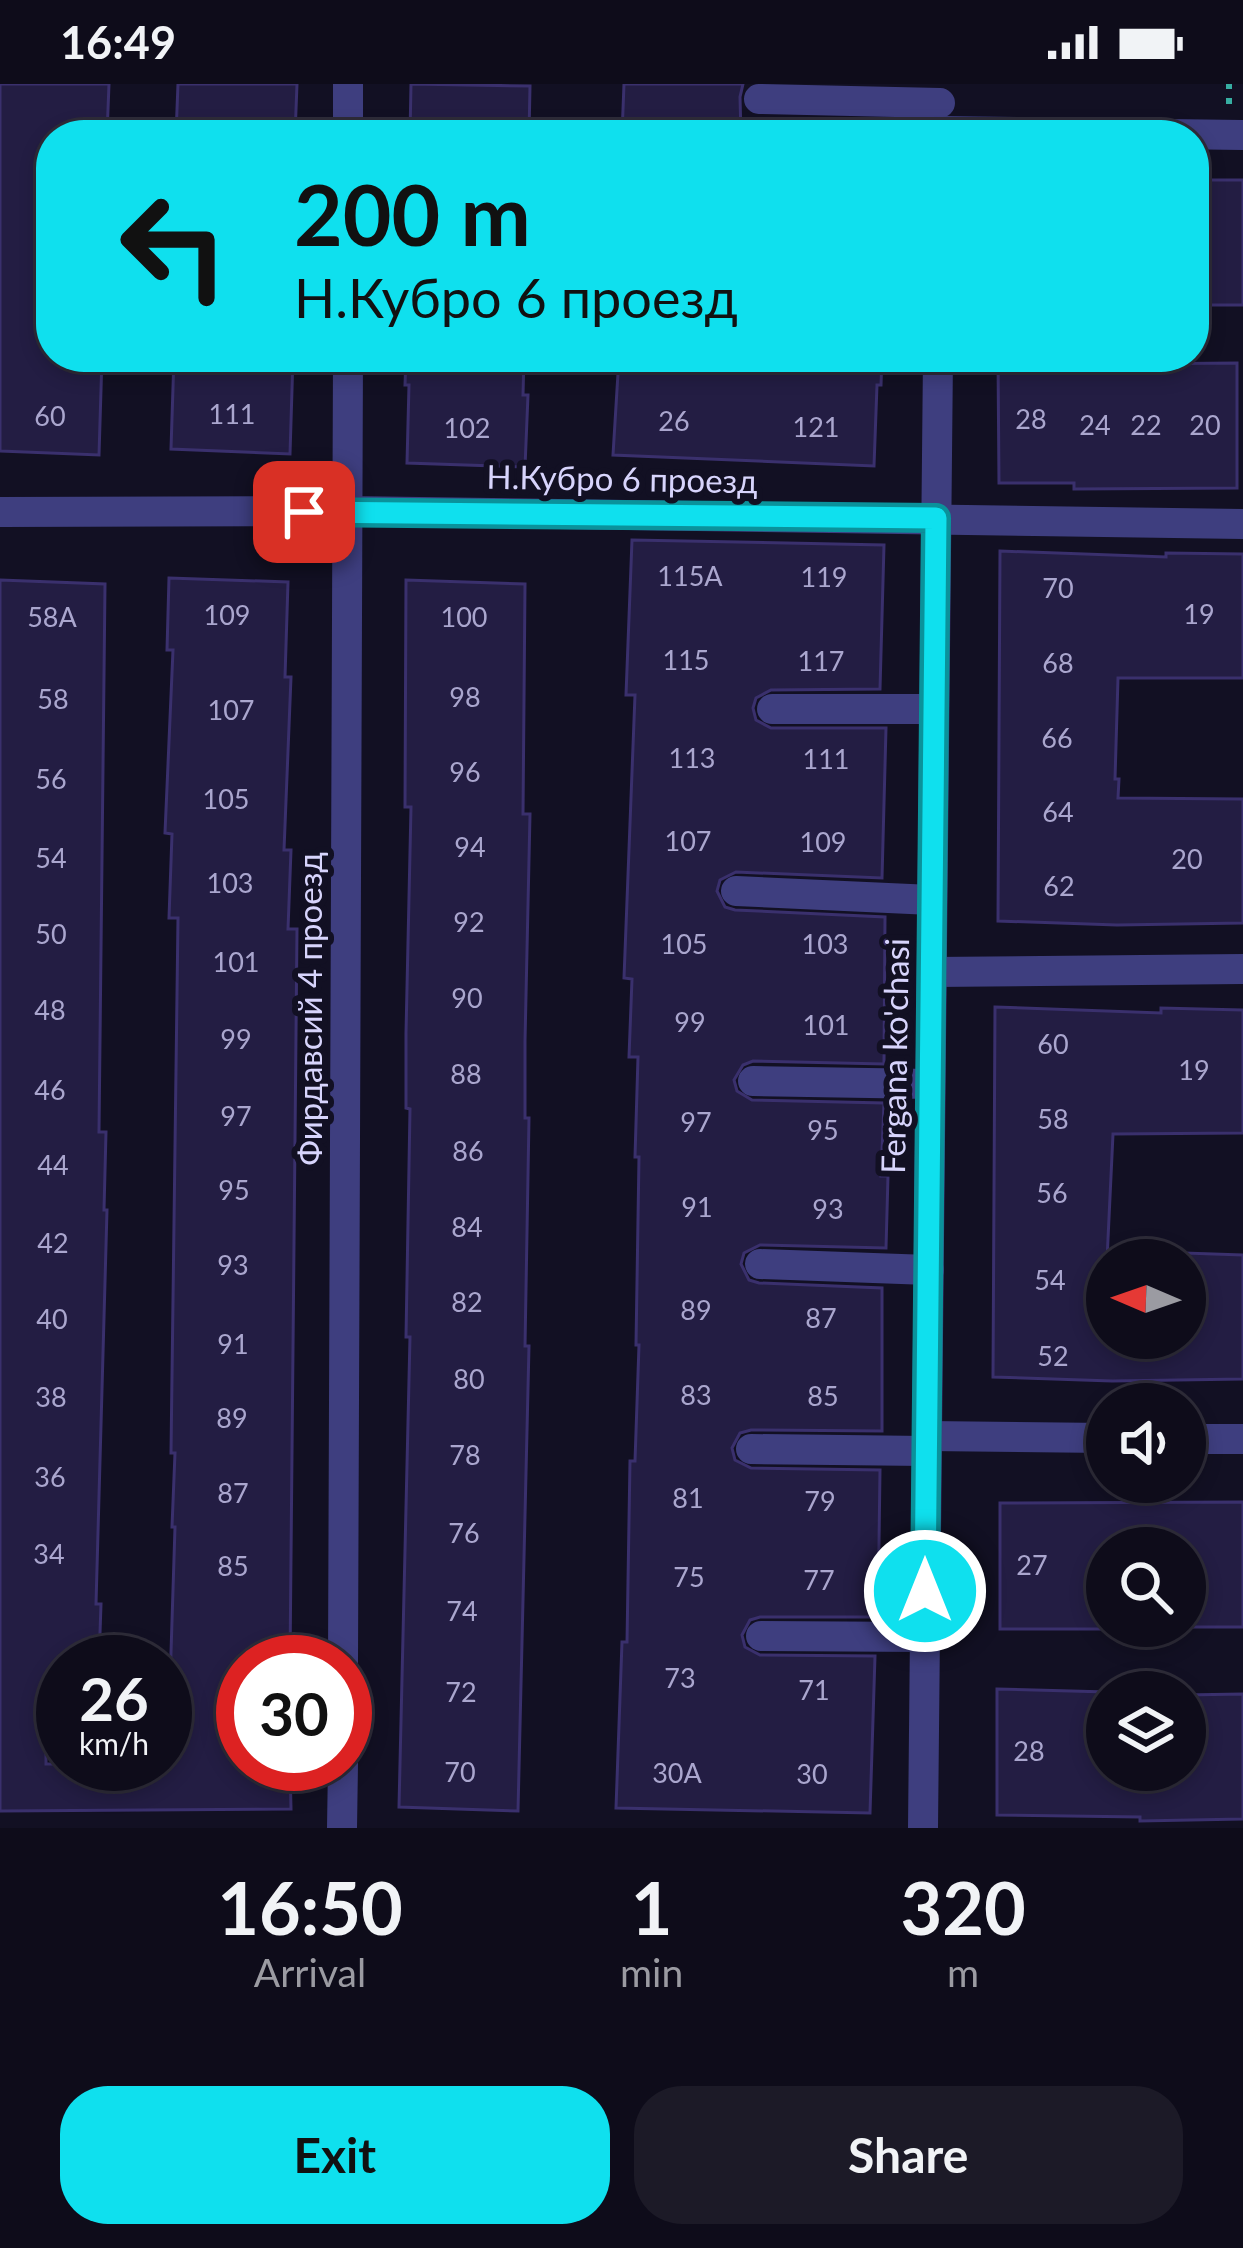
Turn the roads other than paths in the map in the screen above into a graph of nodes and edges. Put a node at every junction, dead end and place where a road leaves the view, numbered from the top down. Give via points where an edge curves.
1 (348, 84) edge
2 (759, 99) dead end
3 (940, 113) edge
4 (348, 120) edge
5 (1036, 120) edge
6 (1209, 133) edge
7 (1243, 135) edge
8 (348, 372) edge
9 (938, 372) edge
10 (0, 512) edge
11 (348, 512) junction
12 (936, 518) junction
13 (1243, 524) edge
14 (772, 709) dead end
15 (934, 709) junction
16 (736, 891) dead end
17 (932, 900) junction
18 (1243, 969) edge
19 (934, 972) junction
20 (752, 1081) dead end
21 (930, 1084) junction
22 (760, 1264) dead end
23 (928, 1270) junction
24 (1086, 1439) edge
25 (1206, 1439) edge
26 (1243, 1439) edge
27 (927, 1444) junction
28 (751, 1449) dead end
29 (343, 1635) edge
30 (761, 1636) dead end
31 (925, 1637) junction
32 (343, 1791) edge
33 (342, 1828) edge
34 (923, 1828) edge

1 - 4 street
2 - 3 street
3 - 5 street
6 - 7 street
8 - 11 street, Фирдавсий 4 проезд
9 - 12 street, Fergana ko'chasi
10 - 11 street, Н.Кубро 6 проезд
11 - 12 street, Н.Кубро 6 проезд
11 - 29 street, Фирдавсий 4 проезд
12 - 13 street, Н.Кубро 6 проезд
12 - 15 street, Fergana ko'chasi
14 - 15 street
15 - 17 street, Fergana ko'chasi
16 - 17 street
17 - 19 street, Fergana ko'chasi
18 - 19 street
19 - 21 street, Fergana ko'chasi
20 - 21 street
21 - 23 street, Fergana ko'chasi
22 - 23 street
23 - 27 street, Fergana ko'chasi
24 - 27 street
25 - 26 street
27 - 28 street
27 - 31 street, Fergana ko'chasi
30 - 31 street
31 - 34 street, Fergana ko'chasi
32 - 33 street

